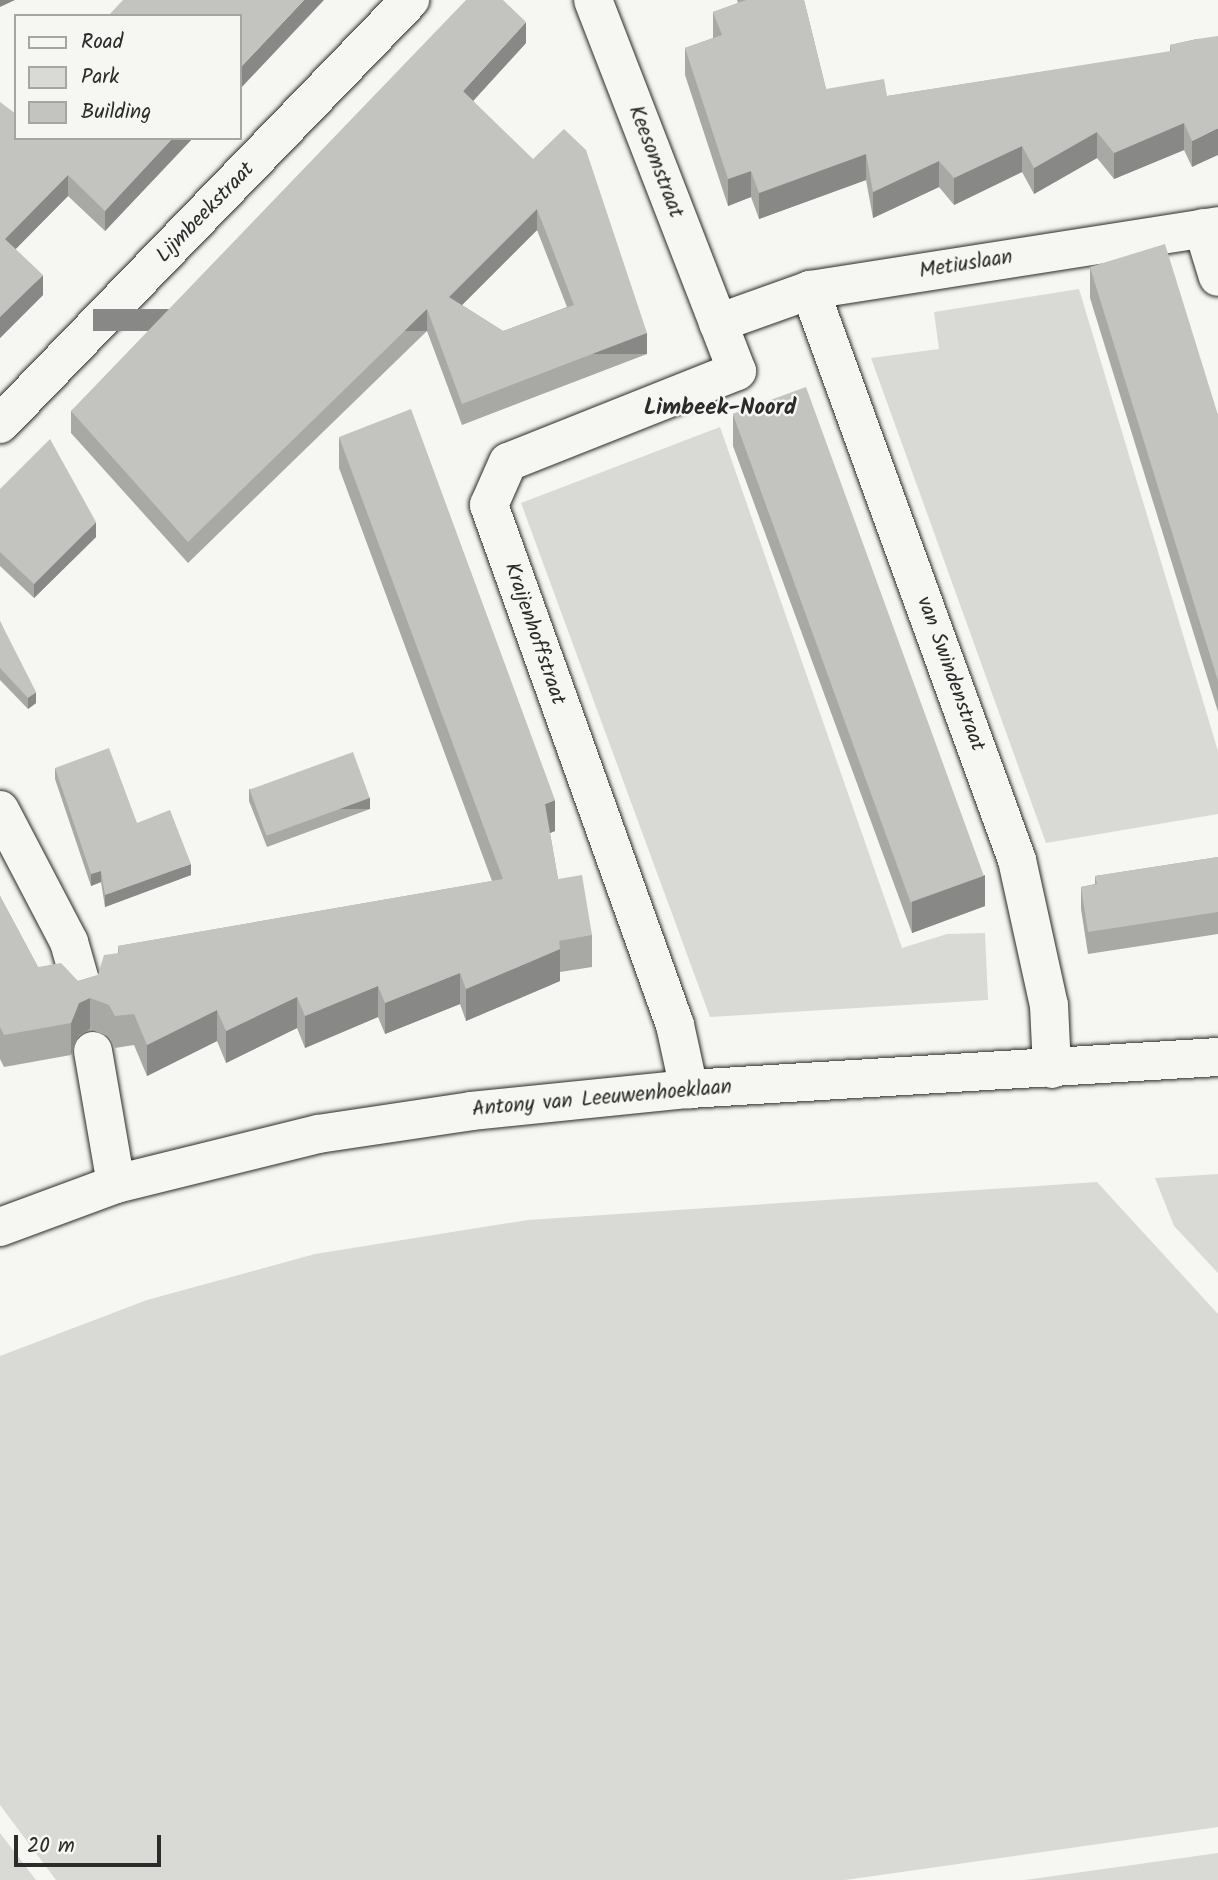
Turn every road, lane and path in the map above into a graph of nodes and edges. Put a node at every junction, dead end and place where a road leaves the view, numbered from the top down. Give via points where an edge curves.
1 (410, 0) edge
2 (593, 0) edge
3 (1211, 227) edge
4 (1218, 276) edge
5 (810, 290) junction
6 (718, 323) junction
7 (0, 424) edge
8 (0, 810) edge
9 (83, 991) edge
10 (93, 1051) dead end
11 (1218, 1057) edge
12 (1052, 1069) junction
13 (688, 1089) junction
14 (116, 1184) junction
15 (0, 1227) edge

1 - 7 street, Lijmbeekstraat
2 - 6 street, Keesomstraat
3 - 4 street
3 - 5 street, Metiuslaan
5 - 6 street, Metiuslaan
5 - 12 street, van Swindenstraat via 1017,860 1049,1005
6 - 13 street, Kraijenhoffstraat via 737,371 508,462 489,505 675,1025
8 - 9 street via 69,942
10 - 14 street
11 - 12 street, Antony van Leeuwenhoeklaan
12 - 13 street, Antony van Leeuwenhoeklaan
13 - 14 street, Antony van Leeuwenhoeklaan via 318,1134
14 - 15 street, Antony van Leeuwenhoeklaan

